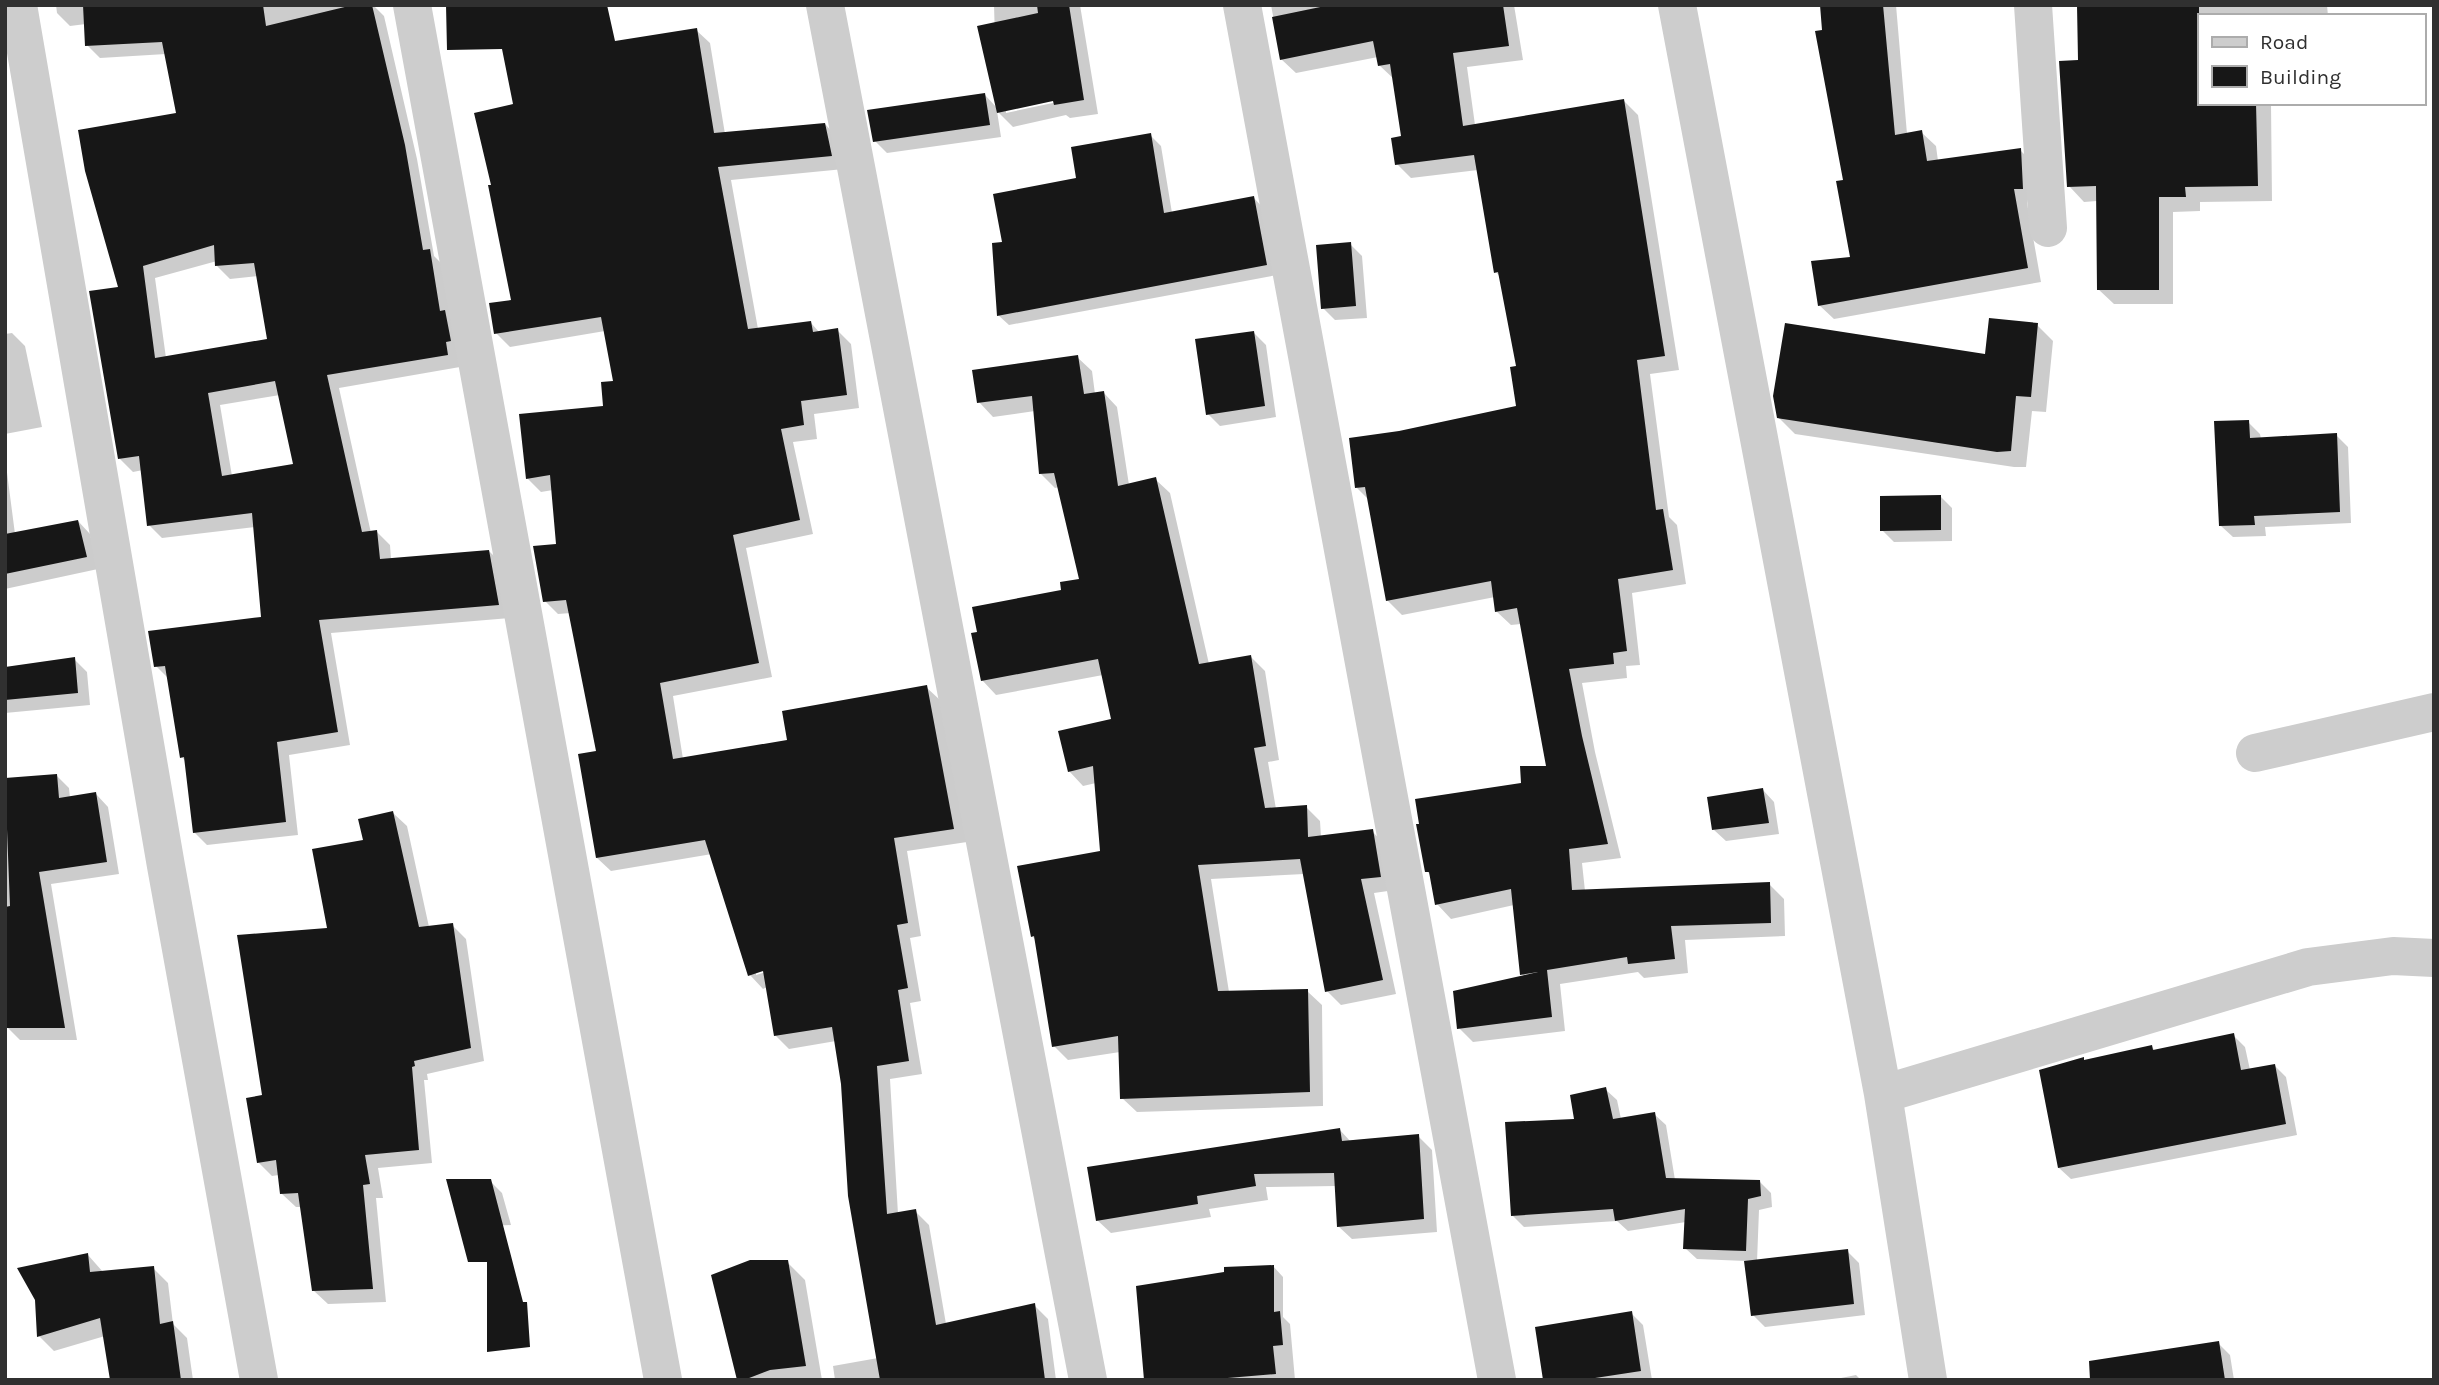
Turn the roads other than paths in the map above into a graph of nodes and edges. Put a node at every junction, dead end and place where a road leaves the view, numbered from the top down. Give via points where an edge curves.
1 (18, 5) edge
2 (412, 5) edge
3 (825, 5) edge
4 (1242, 5) edge
5 (1677, 5) edge
6 (2034, 5) edge
7 (2048, 228) dead end
8 (2434, 712) edge
9 (2255, 753) dead end
10 (2434, 958) edge
11 (1883, 1094) junction
12 (259, 1380) edge
13 (663, 1380) edge
14 (1088, 1380) edge
15 (1497, 1380) edge
16 (1928, 1380) edge

1 - 12 street via 163,853
2 - 13 street
3 - 14 street
4 - 15 street
5 - 11 street
6 - 7 street
8 - 9 street
10 - 11 street via 2393,956 2308,967
11 - 16 street

